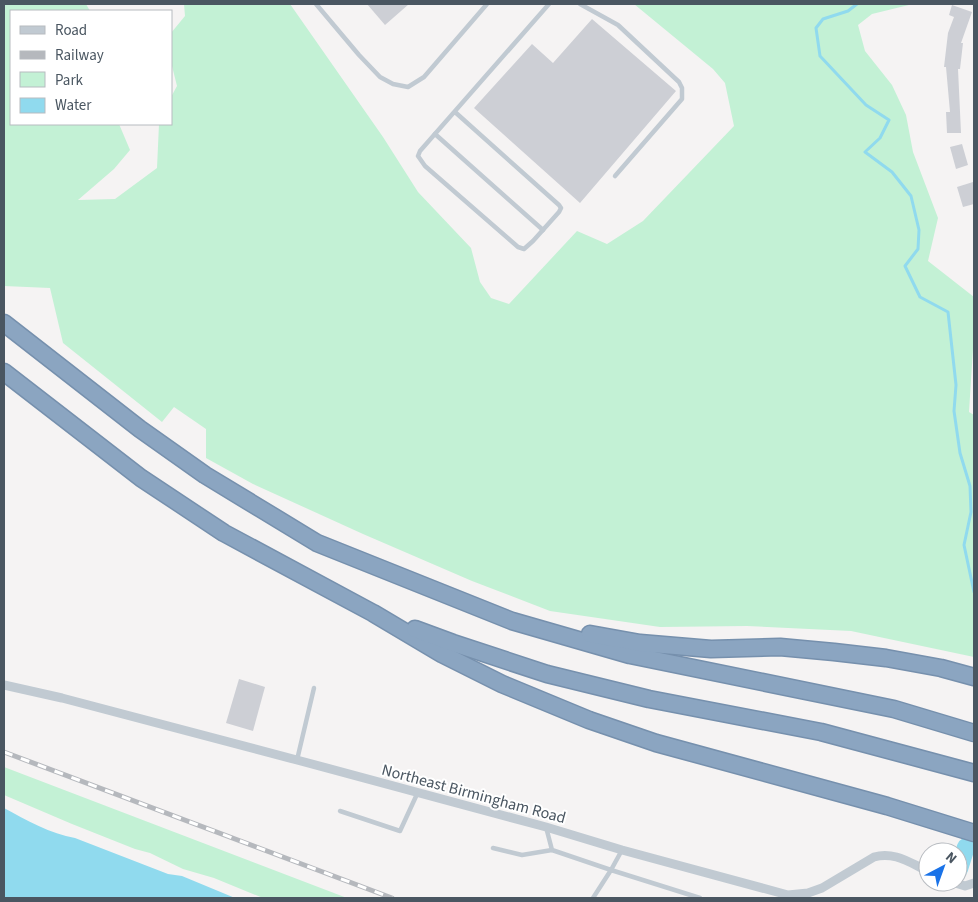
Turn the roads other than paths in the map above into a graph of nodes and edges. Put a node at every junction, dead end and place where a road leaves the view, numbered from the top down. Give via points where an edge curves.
1 (316, 4) edge
2 (487, 4) edge
3 (549, 4) edge
4 (580, 4) edge
5 (455, 112) junction
6 (435, 134) junction
7 (615, 176) dead end
8 (543, 230) junction
9 (4, 323) edge
10 (4, 372) edge
11 (373, 613) junction
12 (512, 621) junction
13 (974, 677) edge
14 (4, 685) edge
15 (314, 688) dead end
16 (968, 731) edge
17 (297, 760) junction
18 (974, 773) edge
19 (418, 792) junction
20 (340, 811) dead end
21 (546, 827) junction
22 (973, 832) edge
23 (494, 848) dead end
24 (552, 850) junction
25 (622, 850) junction
26 (918, 866) edge
27 (611, 870) junction
28 (680, 893) junction
29 (774, 895) edge
30 (593, 898) edge
31 (678, 898) edge
32 (700, 898) edge

1 - 2 lane via 380,77 408,87 424,77
3 - 5 lane
4 - 7 lane via 618,26 682,88 682,99
5 - 6 lane
5 - 8 lane via 559,205 560,212
6 - 8 lane
6 - 8 lane via 418,156 425,166 518,247 524,248
9 - 12 highway via 140,429 205,475 317,543
10 - 11 highway via 170,498 224,533
11 - 18 highway via 453,644 547,674 649,699 821,732
11 - 22 highway via 494,680 589,720 684,751
12 - 13 highway via 640,643 711,649 780,647 886,658
12 - 16 highway via 630,655 894,709
14 - 17 street, Northeast Birmingham Road
15 - 17 lane
17 - 19 street, Northeast Birmingham Road
19 - 20 lane via 400,831
19 - 21 street, Northeast Birmingham Road
21 - 24 lane
21 - 25 street, Northeast Birmingham Road
23 - 24 lane via 522,855
24 - 27 lane
25 - 27 lane
25 - 29 street, Northeast Birmingham Road
26 - 29 street, Northeast Birmingham Road via 891,855 880,855 822,888 808,893
27 - 28 lane
27 - 30 lane
28 - 31 lane
28 - 32 lane

